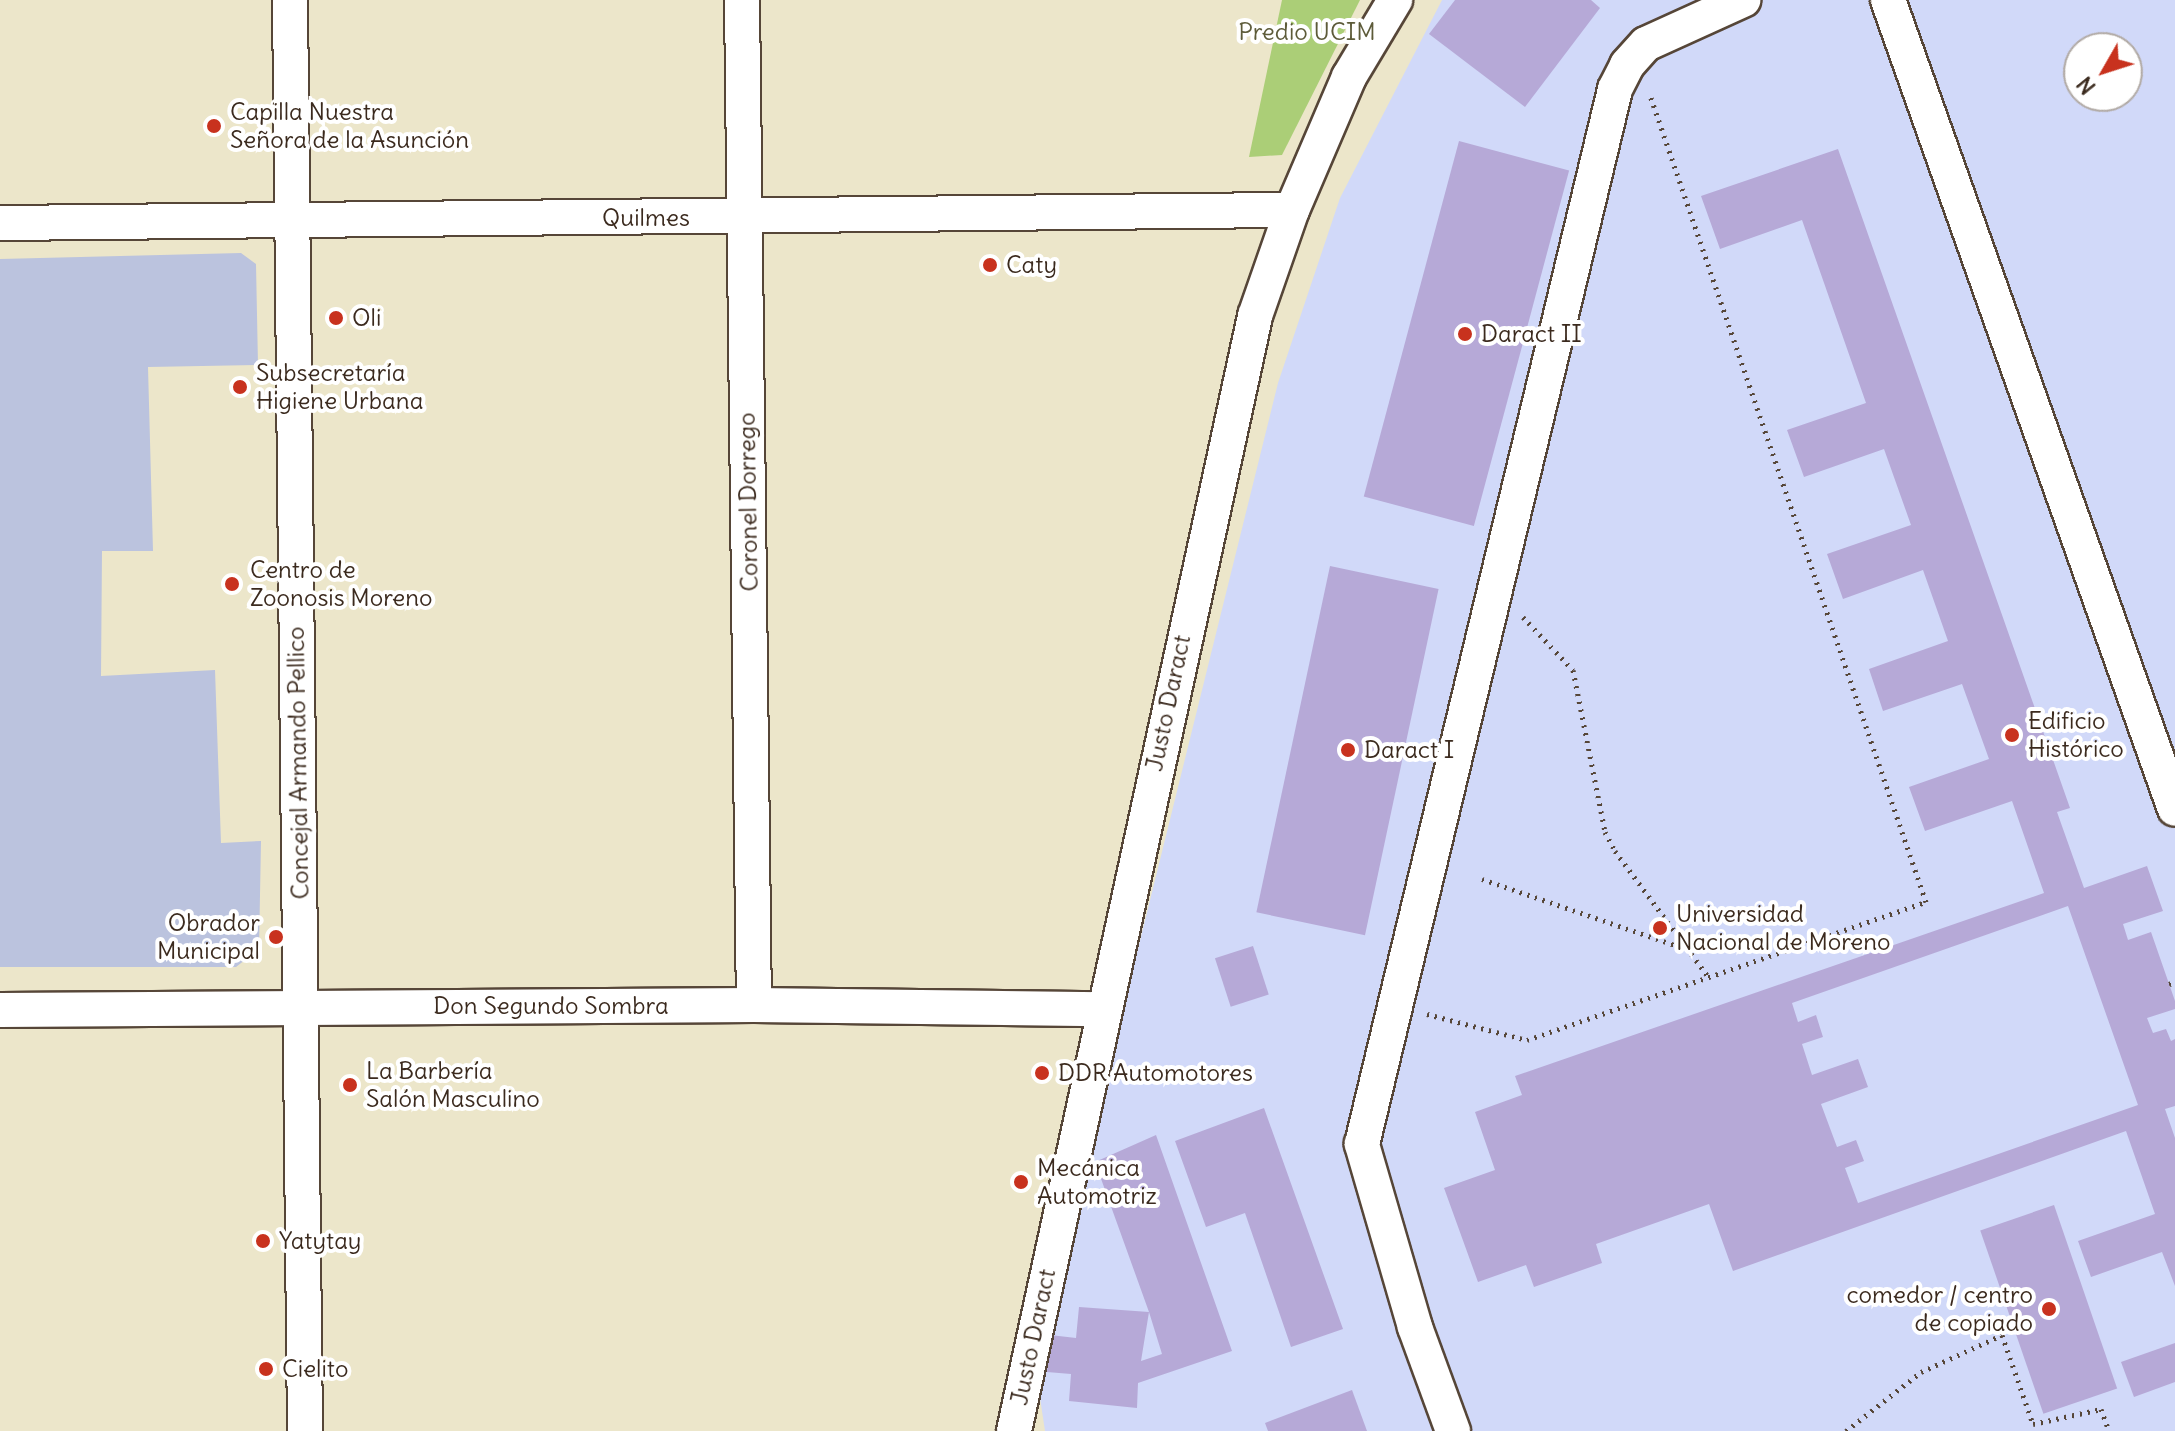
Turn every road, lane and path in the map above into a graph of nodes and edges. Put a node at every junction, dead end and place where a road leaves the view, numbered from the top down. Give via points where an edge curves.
1 (290, 0) edge
2 (742, 0) edge
3 (1395, 0) edge
4 (1743, 0) edge
5 (1888, 0) edge
6 (1636, 55) junction
7 (1292, 210) junction
8 (745, 217) junction
9 (293, 221) junction
10 (0, 223) edge
11 (1495, 589) junction
12 (2175, 809) edge
13 (1482, 879) dead end
14 (1684, 948) junction
15 (1710, 979) junction
16 (754, 1005) junction
17 (1395, 1005) junction
18 (301, 1008) junction
19 (1102, 1009) junction
20 (0, 1010) edge
21 (1015, 1429) edge
22 (305, 1431) edge
23 (1453, 1431) edge
24 (1846, 1431) edge
25 (2109, 1431) edge

1 - 9 street, Concejal Armando Pellico
2 - 8 street, Coronel Dorrego
3 - 7 street, Justo Daract via 1349,77
4 - 6 street via 1646,44
5 - 12 street
6 - 11 street via 1615,89
6 - 15 path via 1926,902
7 - 8 street, Quilmes
7 - 19 street, Justo Daract via 1255,316 1230,415
8 - 9 street, Quilmes
8 - 16 street, Coronel Dorrego
9 - 10 street, Quilmes
9 - 18 street, Concejal Armando Pellico
11 - 14 path via 1573,670 1605,832
11 - 17 street
13 - 14 path
14 - 15 path
15 - 17 path via 1527,1040
16 - 18 street, Don Segundo Sombra
16 - 19 street, Don Segundo Sombra
17 - 23 street via 1362,1144 1415,1327
18 - 20 street, Don Segundo Sombra
18 - 22 street, Concejal Armando Pellico
19 - 21 street, Justo Daract
24 - 25 path via 1921,1372 2002,1335 2033,1424 2101,1409

